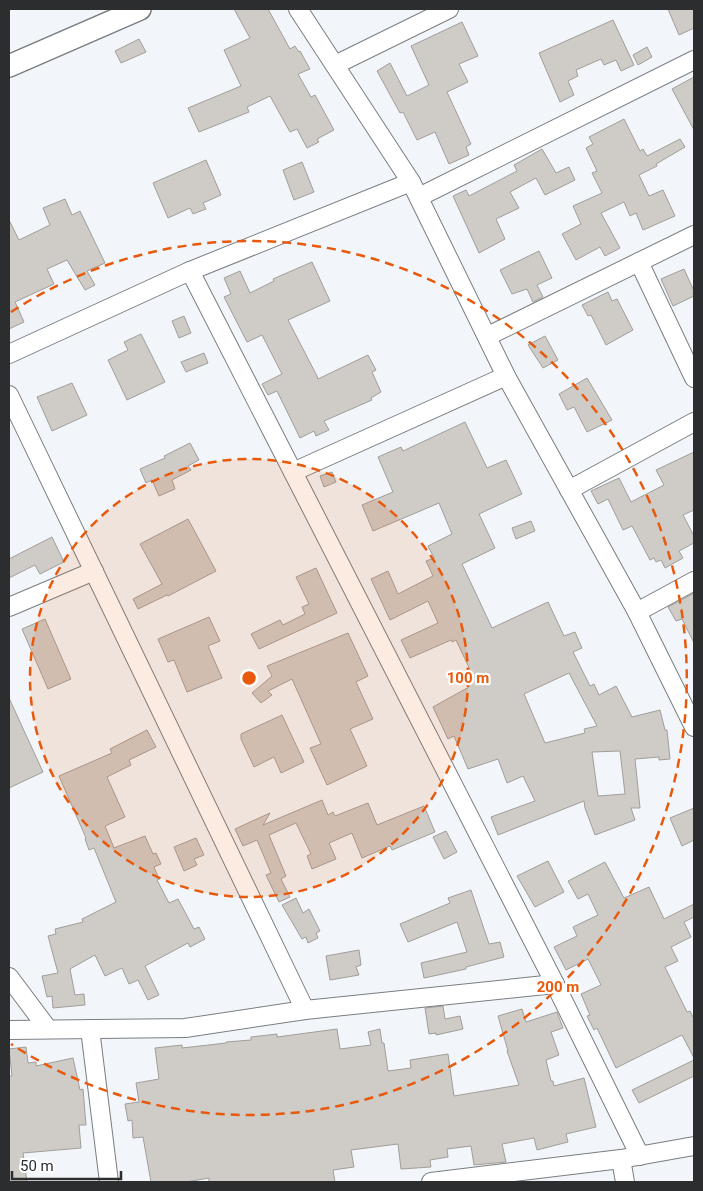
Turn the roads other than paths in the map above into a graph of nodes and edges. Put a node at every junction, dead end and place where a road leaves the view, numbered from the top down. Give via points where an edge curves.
1 (140, 9) edge
2 (298, 9) edge
3 (449, 9) edge
4 (694, 60) edge
5 (335, 65) junction
6 (9, 66) edge
7 (415, 189) junction
8 (694, 235) edge
9 (639, 262) junction
10 (190, 271) junction
11 (488, 336) junction
12 (9, 354) edge
13 (506, 376) junction
14 (694, 378) edge
15 (9, 395) edge
16 (694, 422) edge
17 (293, 472) junction
18 (569, 490) junction
19 (94, 571) junction
20 (694, 581) edge
21 (9, 606) edge
22 (637, 612) junction
23 (694, 727) edge
24 (9, 977) edge
25 (555, 984) junction
26 (305, 1010) junction
27 (48, 1029) junction
28 (90, 1029) junction
29 (9, 1030) edge
30 (694, 1146) edge
31 (640, 1156) junction
32 (621, 1160) junction
33 (109, 1182) edge
34 (431, 1182) edge
35 (625, 1182) edge

1 - 6 street
2 - 5 street
3 - 5 street
4 - 7 street
5 - 7 street
7 - 10 street
7 - 11 street
8 - 9 street
9 - 11 street
9 - 14 street
10 - 12 street
10 - 17 street
11 - 13 street
13 - 17 street
13 - 18 street
15 - 19 street
16 - 18 street
17 - 25 street
18 - 22 street
19 - 21 street
19 - 26 street
20 - 22 street
22 - 23 street
24 - 27 street
25 - 26 street
25 - 31 street
26 - 28 street via 185,1028
27 - 28 street
27 - 29 street
28 - 33 street
30 - 31 street
31 - 32 street
32 - 34 street
32 - 35 street

